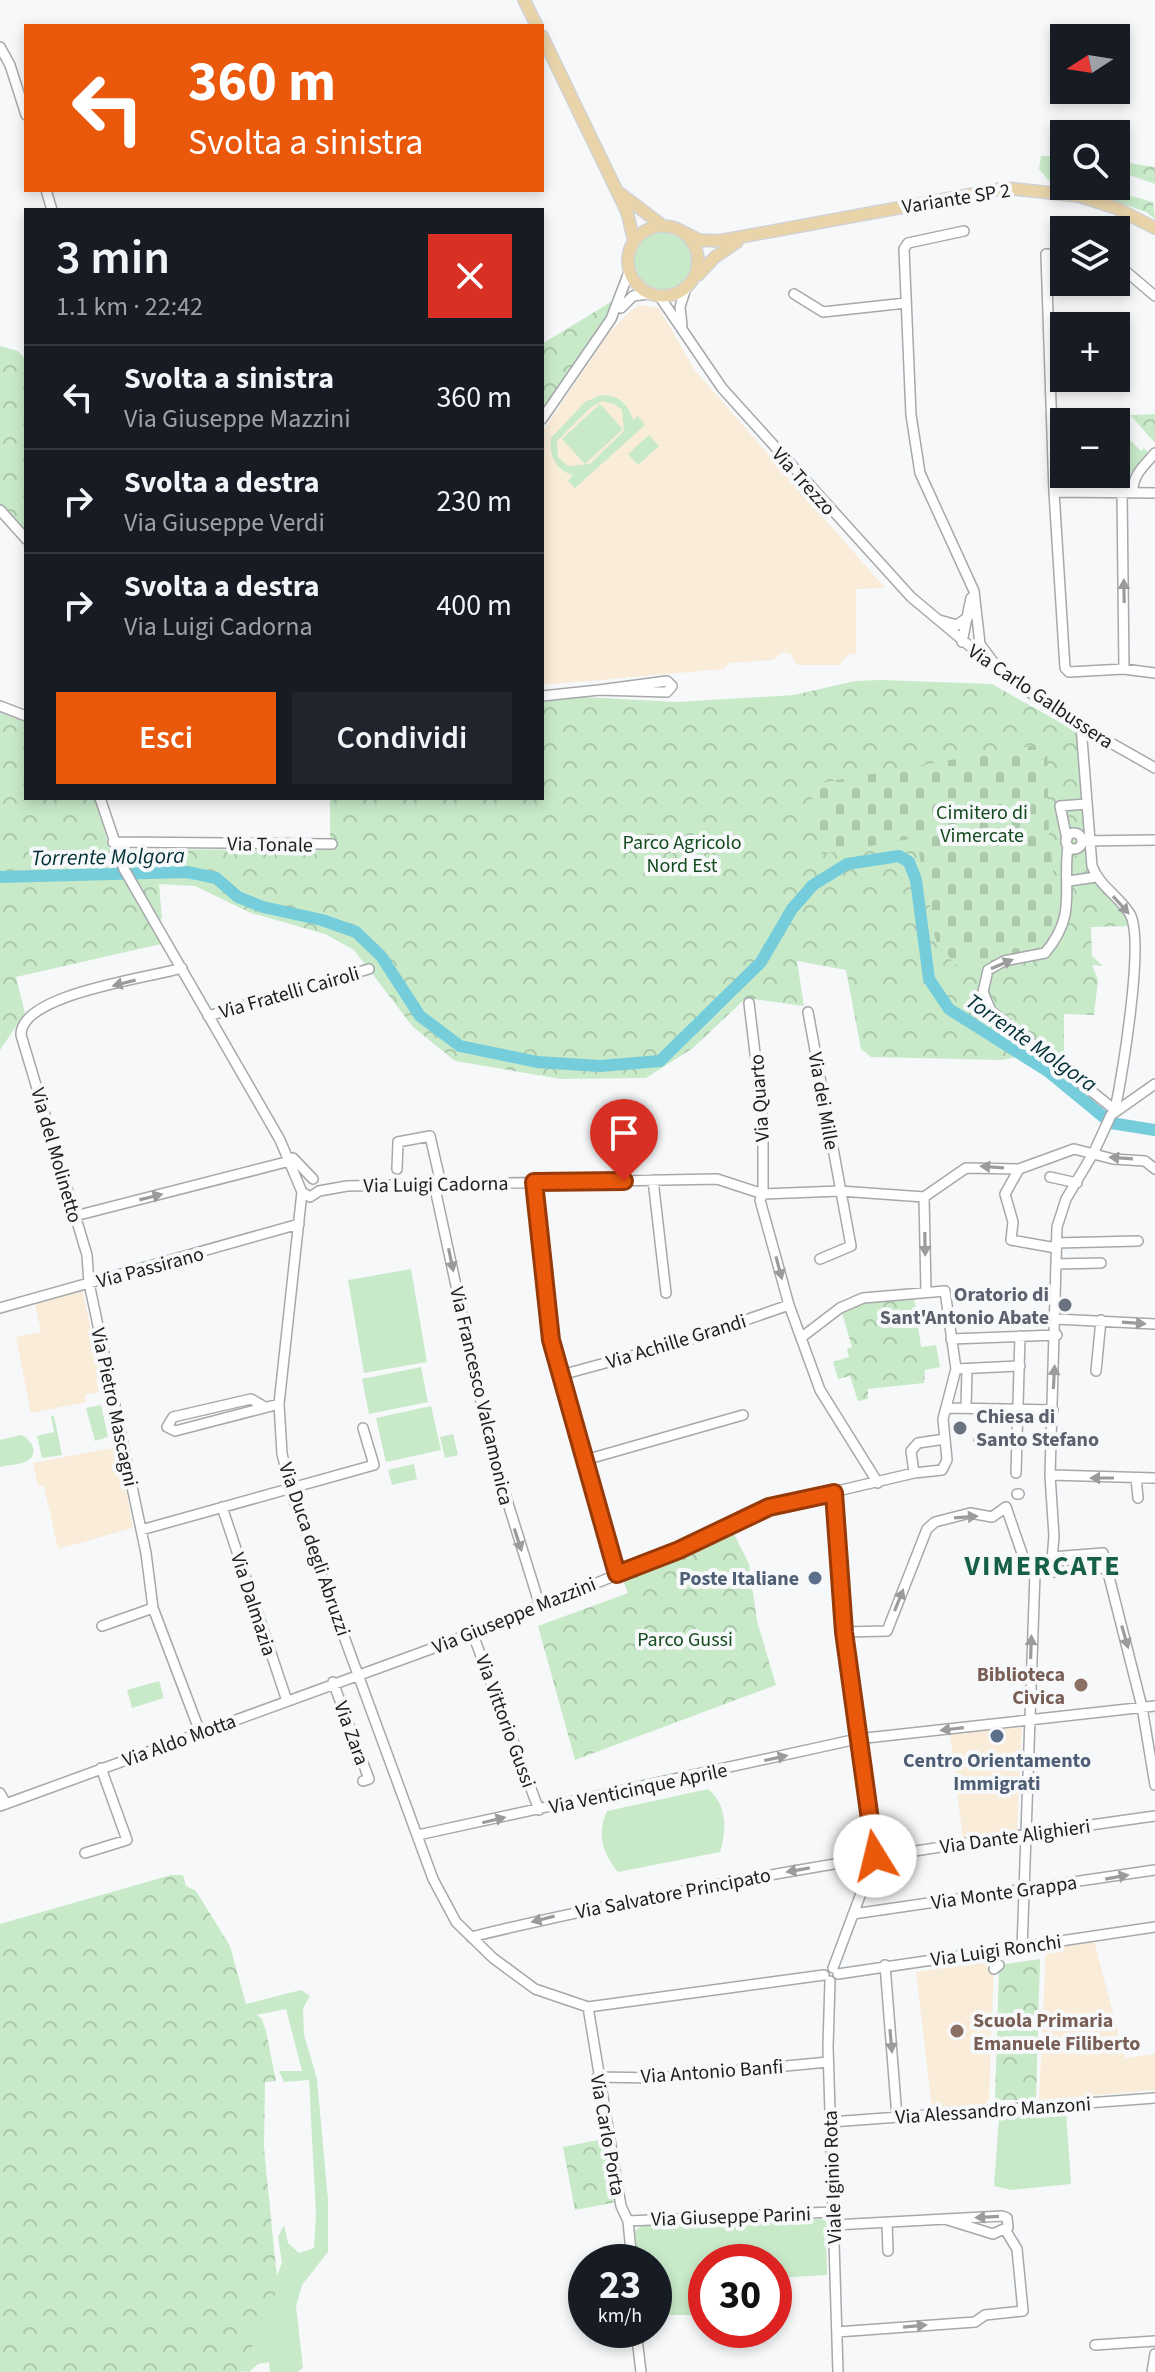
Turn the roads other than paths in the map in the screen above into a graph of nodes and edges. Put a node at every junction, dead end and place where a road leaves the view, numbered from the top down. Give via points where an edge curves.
1 (524, 0) edge
2 (536, 24) edge
3 (544, 40) edge
4 (0, 47) edge
5 (24, 109) edge
6 (615, 187) junction
7 (663, 226) junction
8 (1155, 228) edge
9 (681, 231) junction
10 (964, 231) dead end
11 (752, 236) junction
12 (634, 241) junction
13 (1050, 254) edge
14 (629, 272) junction
15 (1130, 275) edge
16 (689, 285) junction
17 (794, 294) dead end
18 (655, 295) junction
19 (1155, 296) edge
20 (906, 303) junction
21 (611, 319) junction
22 (686, 336) junction
23 (544, 416) edge
24 (1155, 453) edge
25 (1054, 492) junction
26 (1122, 492) junction
27 (1133, 492) junction
28 (1155, 493) edge
29 (0, 510) edge
30 (24, 537) edge
31 (932, 617) junction
32 (974, 618) junction
33 (962, 642) junction
34 (1124, 669) junction
35 (1000, 672) junction
36 (1155, 673) edge
37 (599, 690) junction
38 (544, 696) edge
39 (0, 706) edge
40 (24, 715) edge
41 (1081, 726) junction
42 (1155, 768) edge
43 (101, 800) edge
44 (1087, 804) junction
45 (1155, 840) edge
46 (113, 842) junction
47 (1067, 842) junction
48 (1086, 842) junction
49 (332, 844) dead end
50 (1096, 877) junction
51 (1069, 881) junction
52 (182, 968) junction
53 (369, 969) dead end
54 (749, 1003) dead end
55 (808, 1012) dead end
56 (208, 1016) junction
57 (1155, 1084) edge
58 (1113, 1113) junction
59 (280, 1140) junction
60 (1094, 1152) junction
61 (290, 1161) junction
62 (397, 1169) dead end
63 (1019, 1169) junction
64 (1155, 1169) edge
65 (1050, 1177) dead end
66 (653, 1180) junction
67 (534, 1182) junction
68 (1077, 1183) junction
69 (438, 1184) junction
70 (315, 1187) junction
71 (302, 1188) junction
72 (840, 1191) junction
73 (763, 1194) junction
74 (924, 1197) junction
75 (75, 1216) junction
76 (299, 1228) junction
77 (1138, 1241) dead end
78 (1056, 1246) junction
79 (820, 1259) dead end
80 (1101, 1263) dead end
81 (1056, 1264) junction
82 (89, 1283) junction
83 (926, 1291) junction
84 (666, 1293) dead end
85 (789, 1305) junction
86 (0, 1308) edge
87 (1056, 1319) junction
88 (1101, 1320) junction
89 (1155, 1324) edge
90 (1057, 1335) junction
91 (1020, 1336) junction
92 (802, 1337) junction
93 (951, 1339) junction
94 (1020, 1366) junction
95 (956, 1369) junction
96 (967, 1369) junction
97 (1096, 1371) dead end
98 (561, 1375) junction
99 (279, 1404) junction
100 (263, 1406) junction
101 (948, 1408) junction
102 (966, 1408) junction
103 (1019, 1409) junction
104 (1053, 1410) junction
105 (743, 1415) dead end
106 (363, 1428) dead end
107 (945, 1439) junction
108 (1018, 1439) junction
109 (979, 1440) dead end
110 (585, 1460) junction
111 (914, 1473) junction
112 (1016, 1473) dead end
113 (1050, 1475) junction
114 (1136, 1478) junction
115 (1155, 1478) edge
116 (878, 1483) junction
117 (290, 1489) junction
118 (834, 1493) junction
119 (1138, 1498) dead end
120 (222, 1507) junction
121 (141, 1530) junction
122 (1052, 1557) junction
123 (1104, 1568) junction
124 (1051, 1572) junction
125 (1035, 1573) junction
126 (617, 1574) junction
127 (540, 1606) junction
128 (153, 1608) junction
129 (102, 1626) dead end
130 (472, 1632) junction
131 (844, 1632) junction
132 (358, 1673) junction
133 (333, 1682) junction
134 (287, 1701) junction
135 (1155, 1706) edge
136 (1142, 1707) junction
137 (1027, 1720) junction
138 (200, 1732) junction
139 (857, 1739) junction
140 (101, 1768) junction
141 (363, 1781) dead end
142 (1155, 1785) edge
143 (0, 1793) edge
144 (3, 1805) edge
145 (539, 1810) junction
146 (1155, 1816) edge
147 (1024, 1834) junction
148 (418, 1835) junction
149 (85, 1853) dead end
150 (875, 1856) junction
151 (1155, 1870) edge
152 (1022, 1888) junction
153 (853, 1914) junction
154 (1155, 1927) edge
155 (471, 1937) junction
156 (1021, 1948) junction
157 (885, 1965) junction
158 (831, 1975) junction
159 (588, 2007) junction
160 (828, 2062) junction
161 (597, 2077) junction
162 (1155, 2098) edge
163 (897, 2117) junction
164 (831, 2122) junction
165 (833, 2212) junction
166 (945, 2219) junction
167 (628, 2221) junction
168 (887, 2223) junction
169 (834, 2225) junction
170 (1006, 2231) junction
171 (630, 2244) edge
172 (888, 2251) dead end
173 (837, 2332) junction
174 (1155, 2341) edge
175 (1095, 2345) dead end
176 (638, 2348) edge
177 (1155, 2354) edge
178 (641, 2372) edge
179 (838, 2372) edge
180 (1152, 2372) edge

1 - 2 main road
3 - 6 main road
4 - 5 street
6 - 7 main road
6 - 12 main road
7 - 9 main road
7 - 12 main road
8 - 11 main road, Variante SP 2 via 1104,203 1033,189 984,191
9 - 11 main road, Variante SP 2 via 708,242
9 - 16 main road via 698,254
10 - 20 street via 904,249
11 - 16 main road, Variante SP 2 via 724,249
12 - 14 main road
13 - 25 street via 1046,254
14 - 18 main road via 634,282
14 - 21 street
15 - 19 street
16 - 18 main road
16 - 22 street via 680,307
17 - 20 street via 823,312
18 - 21 street via 630,298
18 - 22 street, Via Trezzo
20 - 32 street via 911,415 920,473 975,595
21 - 23 street
22 - 31 street, Via Trezzo via 760,432
24 - 27 street via 1139,471
25 - 26 street
25 - 34 street via 1065,663 1069,672
26 - 27 street
34 -> 26 street
27 - 28 street
29 - 30 street
31 - 32 street via 957,625
31 - 33 street, Via Carlo Galbussera
32 - 33 street
32 - 35 street via 980,644
33 - 35 street, Via Carlo Galbussera
34 - 36 street
35 - 41 street, Via Carlo Galbussera
37 - 37 street via 667,692 672,686 665,681
37 - 38 street
39 - 40 street
41 - 42 street, Via Carlo Galbussera
41 - 44 street
43 - 46 street
44 - 47 street via 1060,806
44 - 48 street
45 - 48 street
46 - 49 street, Via Tonale
46 - 52 street
47 - 48 street via 1076,849
47 - 51 street
48 - 50 street
50 - 51 street
50 -> 58 street via 1130,915 1135,946
58 -> 51 street via 991,1011 983,992 988,970 1049,948 1067,915
52 - 56 street
52 -> 75 street, Via del Molinetto via 45,1004 21,1026
53 - 56 street, Via Fratelli Cairoli
54 - 73 street, Via Quarto via 763,1120
55 - 72 street, Via dei Mille
56 - 59 street
57 - 58 street
58 - 60 street
59 - 61 street
59 - 70 street
60 - 63 street via 1074,1149
64 -> 60 street via 1145,1161
60 - 68 street
61 - 71 street
75 -> 61 street
62 - 69 street, Via Francesco Valcamonica via 398,1142 430,1136
63 -> 74 street via 966,1168
63 - 78 street via 1005,1194 1013,1222 1011,1240
65 - 68 street
66 - 67 street, Via Luigi Cadorna
66 - 73 street, Via Luigi Cadorna via 717,1179
66 - 84 street
67 - 69 street, Via Luigi Cadorna
67 - 98 street via 550,1334
68 - 78 street via 1060,1213
69 - 70 street, Via Luigi Cadorna
69 -> 127 street, Via Francesco Valcamonica via 492,1452
70 - 71 street
70 - 71 street, Via Luigi Cadorna
70 - 76 street, Via Duca degli Abruzzi
71 - 76 street, Via Duca degli Abruzzi
72 - 73 street
72 - 74 street
72 - 79 street, Via dei Mille via 851,1246
73 -> 85 street, Via Quarto via 760,1200
74 -> 83 street
75 - 82 street, Via del Molinetto
76 - 82 street, Via Passirano
76 - 99 street, Via Duca degli Abruzzi
77 - 78 street
78 - 81 street
80 - 81 street
81 - 87 street
82 - 86 street, Via Passirano
82 - 121 street, Via Pietro Mascagni
83 - 92 street via 847,1303
83 - 93 street via 945,1291
85 - 92 street, Via Quarto
85 - 98 street, Via Achille Grandi via 679,1343
87 - 88 street
87 - 90 street
88 -> 89 street
88 - 97 street
90 - 91 street
104 -> 90 street
91 - 93 street
91 - 94 street
92 - 116 street, Via Quarto via 820,1390
93 - 95 street
94 - 96 street
94 - 103 street
95 - 96 street
95 - 101 street
96 - 102 street
98 - 110 street
99 - 100 street
99 - 117 street, Via Duca degli Abruzzi
100 - 100 street via 175,1431 167,1427 173,1417 251,1399
101 - 102 street
101 - 107 street
102 - 103 street
103 - 104 street
103 - 108 street
104 - 113 street
105 - 110 street
106 - 117 street via 374,1465
107 - 111 street via 918,1443 911,1451
107 - 111 street, Via Giuseppe Mazzini via 947,1462 942,1470
108 - 109 street
108 - 112 street
110 - 126 street
111 - 116 street, Via Giuseppe Mazzini
114 -> 113 street
113 - 122 street
114 - 115 street
114 - 119 street
116 - 118 street, Via Giuseppe Mazzini
117 - 120 street
117 - 132 street, Via Duca degli Abruzzi
118 - 126 street, Via Giuseppe Mazzini via 769,1507
118 - 131 street
120 - 121 street
120 - 134 street, Via Dalmazia
121 - 128 street, Via Pietro Mascagni
122 - 123 street via 1103,1553
122 - 124 street
123 - 124 street
123 -> 136 street
124 - 125 street
131 -> 125 street via 887,1631 927,1529 935,1522 970,1513 992,1517 1006,1507 1026,1565
137 -> 125 street
126 - 127 street, Via Giuseppe Mazzini
127 - 130 street, Via Giuseppe Mazzini
128 - 129 street
128 - 138 street, Via Pietro Mascagni
130 - 132 street, Via Giuseppe Mazzini
130 - 145 street, Via Vittorio Gussi
131 - 139 street
132 - 133 street, Via Aldo Motta
132 - 148 street, Via Duca degli Abruzzi
133 - 134 street, Via Aldo Motta
133 - 141 street, Via Zara via 369,1779
134 - 138 street, Via Aldo Motta
135 - 136 street, Via Venticinque Aprile
136 - 137 street, Via Venticinque Aprile
136 - 142 street
137 -> 139 street, Via Venticinque Aprile
137 - 147 street
138 - 140 street, Via Aldo Motta
145 -> 139 street, Via Venticinque Aprile
139 - 150 street
140 - 144 street, Via Aldo Motta
140 - 149 street via 127,1840
143 - 144 street
148 -> 145 street, Via Venticinque Aprile
146 - 147 street, Via Dante Alighieri
147 - 150 street, Via Dante Alighieri
147 - 152 street
148 - 155 street, Via Duca degli Abruzzi via 449,1912
150 - 153 street, Viale Iginio Rota
150 -> 155 street, Via Salvatore Principato via 597,1906
152 -> 151 street, Via Monte Grappa
152 - 153 street, Via Monte Grappa
152 - 156 street
153 - 158 street, Viale Iginio Rota
154 - 156 street, Via Luigi Ronchi
155 - 159 street, Via Duca degli Abruzzi via 535,1989
156 - 157 street, Via Luigi Ronchi
157 - 158 street, Via Luigi Ronchi
157 -> 163 street
158 - 159 street, Via Luigi Ronchi
158 - 160 street, Viale Iginio Rota
159 - 161 street, Via Carlo Porta
160 - 161 street, Via Antonio Banfi via 657,2078
160 - 164 street, Viale Iginio Rota
161 - 167 street, Via Carlo Porta
162 - 163 street, Via Alessandro Manzoni
163 - 164 street, Via Alessandro Manzoni
164 - 165 street, Viale Iginio Rota
165 - 167 street, Via Giuseppe Parini
165 - 169 street, Viale Iginio Rota
166 - 168 street
166 - 170 street via 993,2234
170 -> 166 street via 1009,2222 1002,2216
167 - 171 street, Via Carlo Porta
168 - 169 street
168 - 172 street
169 - 173 street, Viale Iginio Rota
173 -> 170 street via 975,2322 985,2315 1023,2311 1017,2249
173 - 179 street, Viale Iginio Rota
174 - 175 street
176 - 178 street
177 - 180 street

